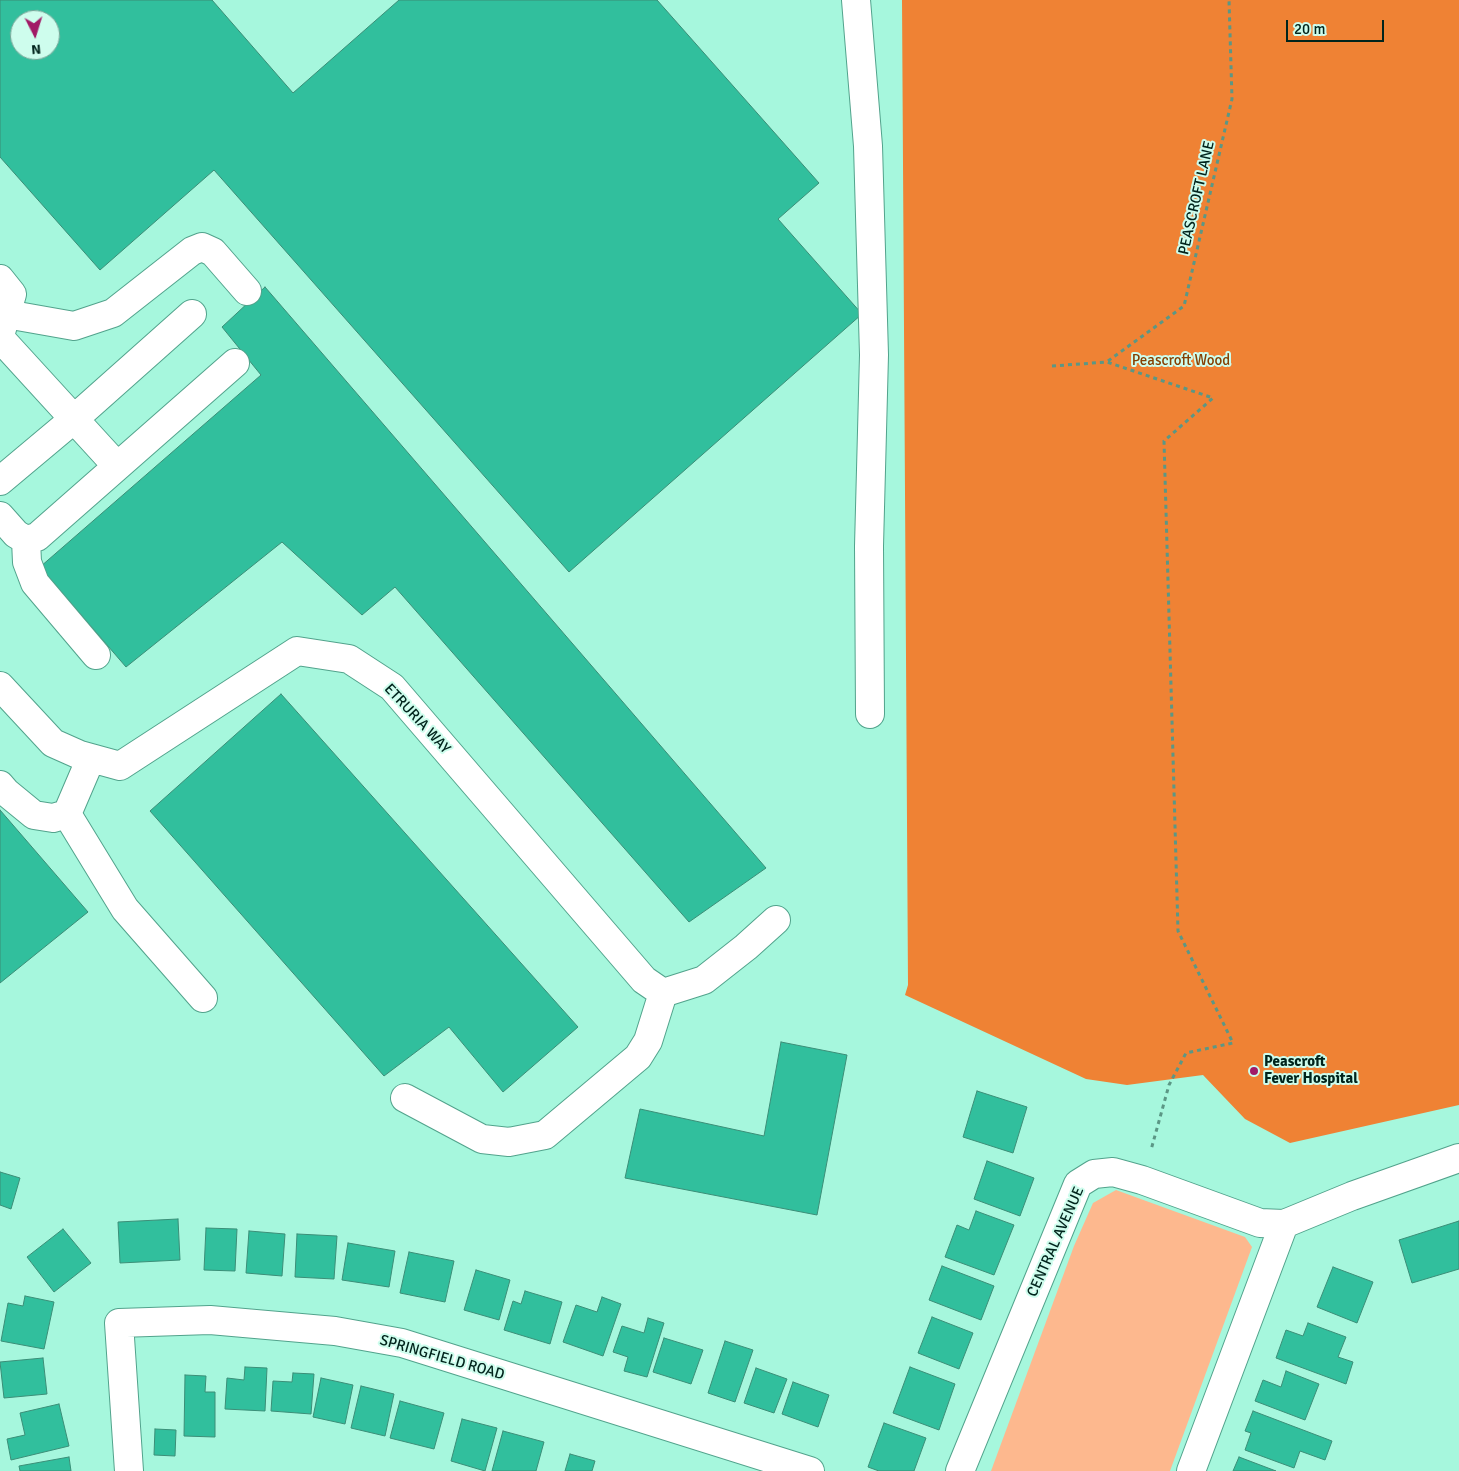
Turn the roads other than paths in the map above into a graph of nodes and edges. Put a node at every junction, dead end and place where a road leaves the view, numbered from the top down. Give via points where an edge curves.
1 (856, 0) edge
2 (0, 279) edge
3 (247, 290) dead end
4 (192, 314) dead end
5 (2, 329) edge
6 (235, 363) dead end
7 (74, 419) junction
8 (117, 466) junction
9 (0, 481) edge
10 (0, 516) edge
11 (26, 540) junction
12 (96, 655) dead end
13 (0, 687) edge
14 (870, 714) dead end
15 (91, 758) junction
16 (0, 785) edge
17 (68, 814) junction
18 (776, 920) dead end
19 (663, 993) junction
20 (203, 998) dead end
21 (405, 1098) dead end
22 (1459, 1158) edge
23 (1284, 1224) junction
24 (129, 1471) edge
25 (810, 1471) edge
26 (960, 1471) edge
27 (1191, 1471) edge

1 - 14 street via 868,146 874,354 869,546
2 - 5 street via 12,294
3 - 5 street via 213,252 202,247 192,251 113,313 74,326
4 - 7 street
5 - 7 street
6 - 8 street
7 - 8 street
7 - 9 street
8 - 11 street via 37,537
10 - 11 street
11 - 12 street via 28,562 35,583
13 - 15 street, ETRURIA WAY via 53,744
15 - 17 street
15 - 19 street, ETRURIA WAY via 120,766 297,651 349,659 392,687 644,980
16 - 17 street via 34,815 53,818
17 - 20 street via 125,909
18 - 19 street via 704,980
19 - 21 street via 648,1041 638,1057 546,1135 509,1142 482,1139
22 - 23 street, CENTRAL AVENUE
23 - 26 street, CENTRAL AVENUE via 1260,1223 1113,1172 1094,1174 1078,1184
23 - 27 street
24 - 25 street, SPRINGFIELD ROAD via 119,1323 210,1320 335,1331 402,1344

